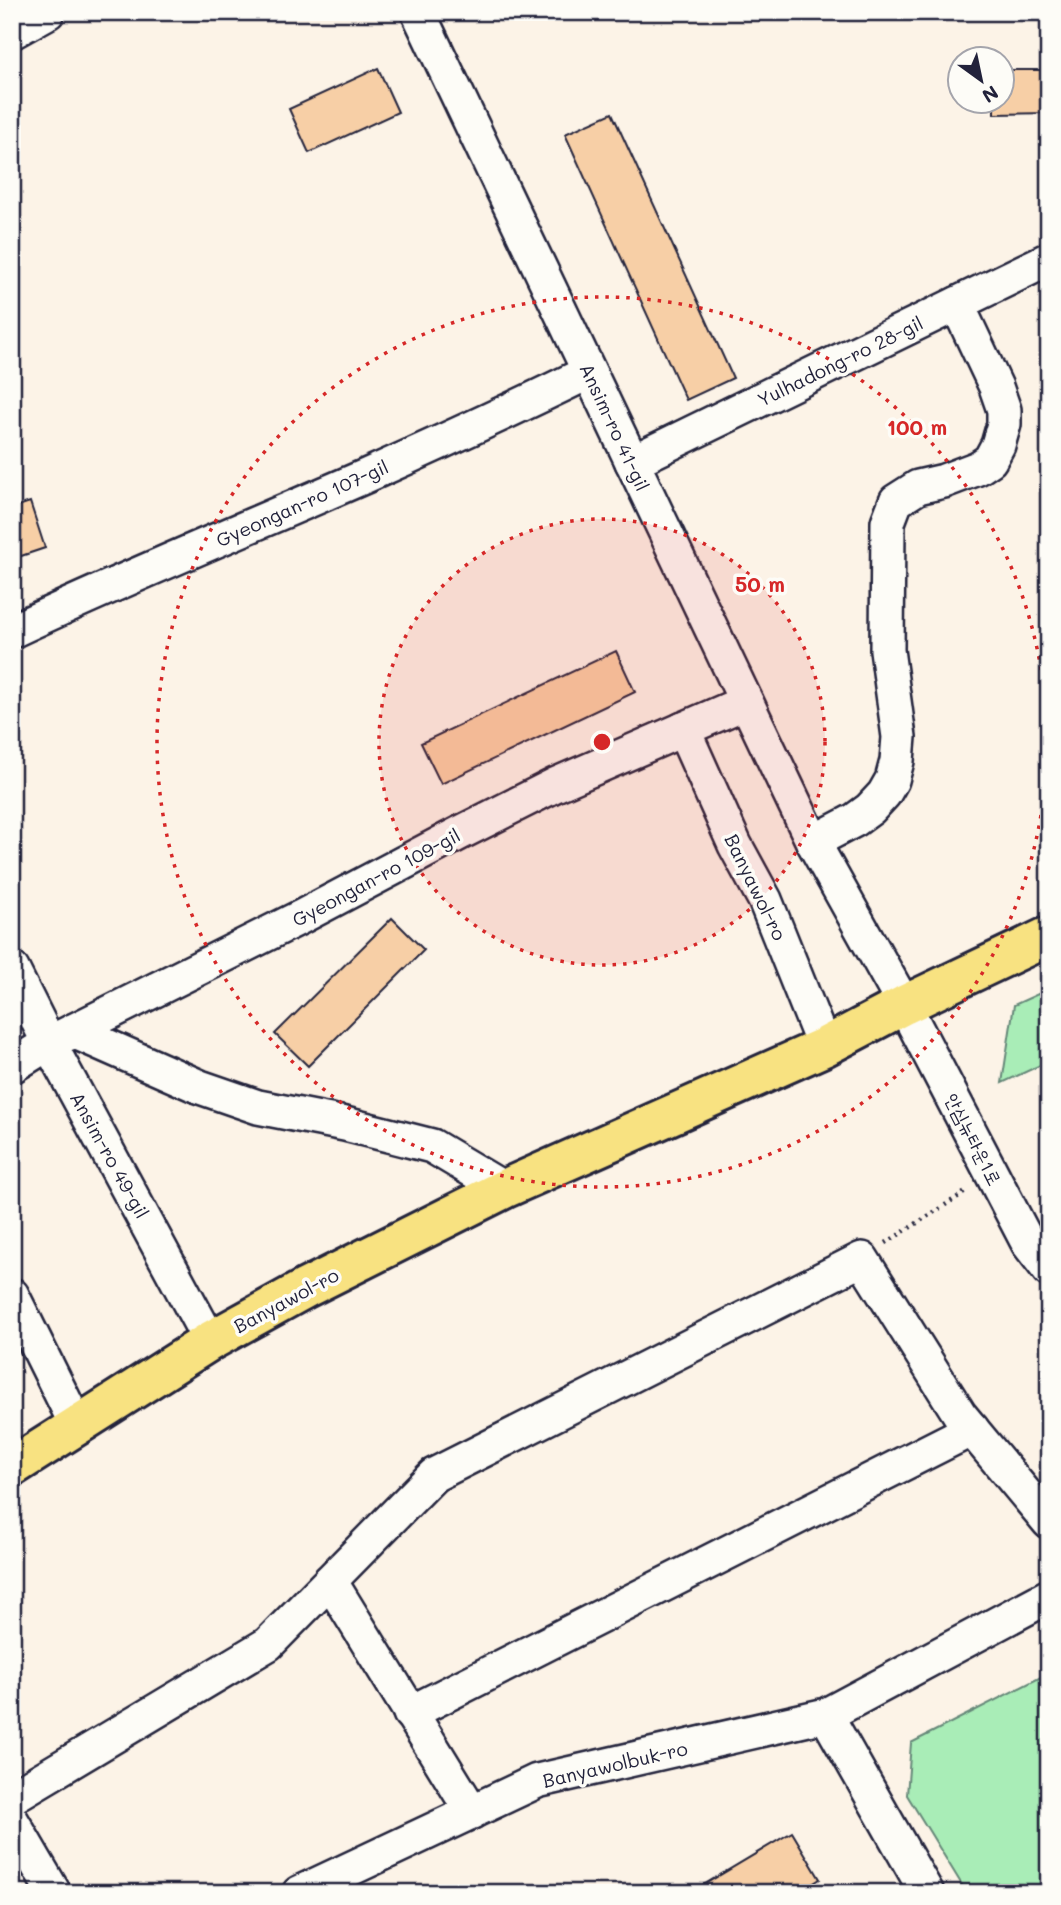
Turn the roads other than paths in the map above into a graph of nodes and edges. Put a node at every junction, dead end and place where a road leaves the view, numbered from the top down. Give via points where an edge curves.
1 (48, 12) edge
2 (418, 12) edge
3 (12, 32) edge
4 (1049, 259) edge
5 (957, 304) junction
6 (589, 372) junction
7 (632, 462) junction
8 (12, 631) edge
9 (746, 702) junction
10 (683, 729) junction
11 (813, 842) junction
12 (1049, 936) edge
13 (12, 969) edge
14 (904, 1005) junction
15 (61, 1037) junction
16 (824, 1047) junction
17 (12, 1066) edge
18 (504, 1189) junction
19 (1049, 1270) edge
20 (12, 1295) edge
21 (210, 1340) junction
22 (77, 1426) junction
23 (972, 1429) junction
24 (12, 1467) edge
25 (1049, 1522) edge
26 (330, 1581) junction
27 (1049, 1596) edge
28 (410, 1713) junction
29 (826, 1715) junction
30 (12, 1797) edge
31 (472, 1812) junction
32 (16, 1836) edge
33 (54, 1893) edge
34 (299, 1893) edge
35 (926, 1893) edge

1 - 3 street
2 - 6 street, Ansim-ro 41-gil
4 - 5 street, Yulhadong-ro 28-gil
5 - 7 street, Yulhadong-ro 28-gil
5 - 11 street via 996,387 1004,424 998,444 984,464 918,487 896,501 888,522 887,650 899,737 897,761 892,780 870,809
6 - 7 street, Ansim-ro 41-gil
6 - 8 street, Gyeongan-ro 107-gil via 380,470
7 - 9 street, Ansim-ro 41-gil
9 - 10 street, Gyeongan-ro 109-gil
9 - 11 street, Ansim-ro 41-gil
10 - 15 street, Gyeongan-ro 109-gil via 555,785
10 - 16 street, Banyawol-ro via 765,900
11 - 14 street, Ansim-ro 41-gil
12 - 14 main road, Banyawol-ro
13 - 15 street, Ansim-ro 49-gil
14 - 16 main road, Banyawol-ro
14 - 19 street, 안심뉴타운1로 via 1028,1243
15 - 17 street, Gyeongan-ro 109-gil
15 - 18 street via 258,1107 432,1146
15 - 21 street, Ansim-ro 49-gil
16 - 18 main road, Banyawol-ro
18 - 21 main road, Banyawol-ro
20 - 22 street
21 - 22 main road, Banyawol-ro
22 - 24 main road, Banyawol-ro
23 - 25 street
23 - 26 street via 862,1259 434,1475
23 - 28 street
26 - 28 street
26 - 30 street via 268,1644
27 - 29 street, Banyawolbuk-ro
28 - 31 street
29 - 31 street, Banyawolbuk-ro via 537,1781
29 - 35 street
31 - 34 street, Banyawolbuk-ro
32 - 33 street

